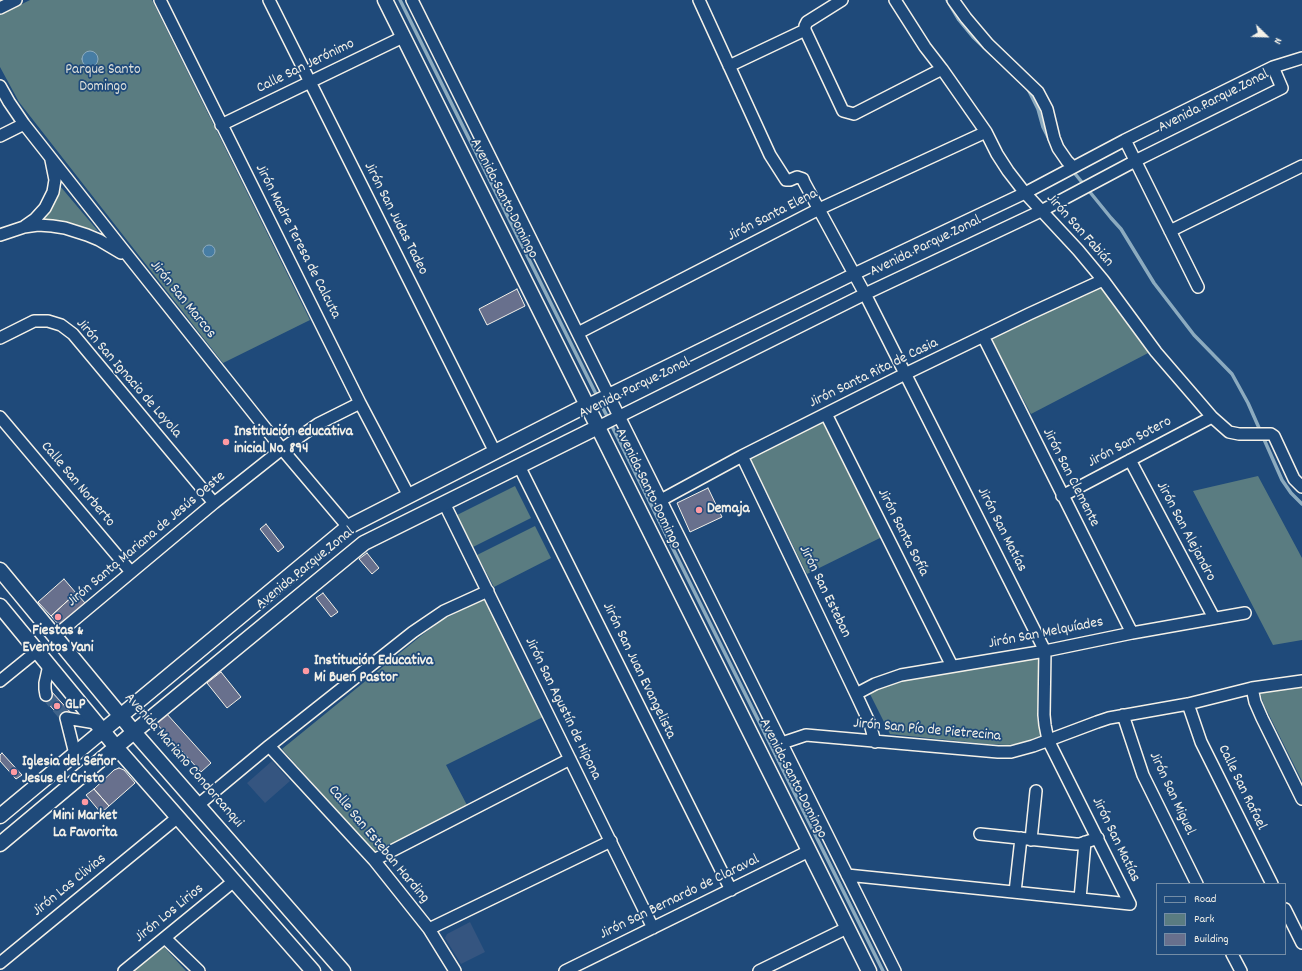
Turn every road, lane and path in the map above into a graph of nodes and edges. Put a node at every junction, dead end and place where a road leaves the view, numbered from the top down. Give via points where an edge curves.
1 (16, 0) edge
2 (160, 0) edge
3 (268, 0) edge
4 (385, 0) edge
5 (412, 0) edge
6 (699, 0) edge
7 (842, 0) edge
8 (895, 0) edge
9 (953, 0) edge
10 (0, 8) edge
11 (805, 30) junction
12 (403, 37) junction
13 (1302, 58) edge
14 (729, 66) junction
15 (1273, 67) junction
16 (942, 69) junction
17 (310, 82) junction
18 (0, 86) edge
19 (24, 124) junction
20 (222, 125) junction
21 (986, 132) junction
22 (0, 136) edge
23 (1125, 140) junction
24 (50, 158) junction
25 (1135, 161) junction
26 (1302, 166) edge
27 (1073, 167) junction
28 (1024, 193) junction
29 (819, 209) junction
30 (1040, 210) junction
31 (24, 227) junction
32 (1170, 231) junction
33 (0, 235) edge
34 (129, 257) junction
35 (854, 274) junction
36 (1103, 280) junction
37 (1198, 287) dead end
38 (865, 294) junction
39 (578, 333) junction
40 (983, 336) junction
41 (0, 338) edge
42 (905, 374) junction
43 (608, 394) junction
44 (360, 403) junction
45 (587, 405) junction
46 (826, 414) junction
47 (619, 416) junction
48 (0, 417) edge
49 (1212, 417) junction
50 (598, 427) junction
51 (282, 449) junction
52 (495, 452) junction
53 (742, 456) junction
54 (1130, 460) junction
55 (519, 466) junction
56 (1302, 487) edge
57 (409, 496) junction
58 (1062, 496) junction
59 (661, 500) junction
60 (214, 503) junction
61 (444, 503) junction
62 (348, 527) junction
63 (0, 570) edge
64 (131, 572) junction
65 (488, 591) junction
66 (0, 606) edge
67 (1245, 613) dead end
68 (1214, 618) junction
69 (1132, 633) junction
70 (55, 636) junction
71 (37, 650) junction
72 (67, 651) junction
73 (1045, 651) junction
74 (49, 665) junction
75 (952, 666) junction
76 (0, 680) edge
77 (1302, 681) edge
78 (1252, 688) junction
79 (856, 694) junction
80 (46, 695) tunnel mouth
81 (143, 697) junction
82 (1188, 704) junction
83 (156, 714) junction
84 (1123, 715) junction
85 (120, 716) junction
86 (100, 727) junction
87 (134, 732) junction
88 (1048, 740) junction
89 (875, 742) junction
90 (782, 743) junction
91 (269, 746) junction
92 (116, 747) junction
93 (75, 754) junction
94 (570, 759) junction
95 (1036, 791) dead end
96 (1302, 799) edge
97 (198, 805) junction
98 (0, 816) edge
99 (178, 817) junction
100 (980, 834) dead end
101 (1098, 838) junction
102 (1026, 839) junction
103 (611, 842) junction
104 (1085, 842) junction
105 (0, 844) edge
106 (809, 851) junction
107 (374, 860) junction
108 (847, 875) junction
109 (234, 881) junction
110 (1197, 883) edge
111 (1272, 883) edge
112 (731, 890) junction
113 (1015, 892) junction
114 (1080, 899) junction
115 (1286, 911) edge
116 (653, 928) junction
117 (848, 928) junction
118 (429, 929) junction
119 (165, 938) junction
120 (1302, 943) edge
121 (1233, 955) edge
122 (0, 963) edge
123 (124, 971) edge
124 (199, 971) edge
125 (314, 971) edge
126 (343, 971) edge
127 (456, 971) edge
128 (565, 971) edge
129 (759, 971) edge
130 (869, 971) edge
131 (895, 971) edge
132 (1241, 971) edge

1 - 10 street
2 - 20 street, Jirón Madre Teresa de Calcuta
3 - 17 street, Jirón San Judas Tadeo
4 - 12 main road, Avenida Santo Domingo
5 - 39 street, Avenida Santo Domingo
6 - 14 street
7 - 11 street via 807,22
8 - 16 street, Jirón San Fabián
9 - 27 street via 988,44 1038,92 1047,109 1058,148
11 - 14 street
11 - 16 street via 843,112 848,114 854,114
12 - 17 street, Calle San Jerónimo
12 - 45 main road, Avenida Santo Domingo
13 - 15 street
14 - 29 street, Jirón San Matías via 780,172 786,180 797,177 802,179
15 - 23 street, Avenida Parque Zonal
15 - 25 street, Avenida Parque Zonal via 1282,88
16 - 21 street, Jirón San Fabián
17 - 20 street, Calle San Jerónimo
17 - 52 street, Jirón San Judas Tadeo
18 - 19 street, Jirón San Marcos
19 - 22 street
19 - 24 street, Jirón San Marcos
20 - 44 street, Jirón Madre Teresa de Calcuta
21 - 28 street, Jirón San Fabián via 1001,160
21 - 29 street, Jirón Santa Elena
23 - 25 street
23 - 27 street, Avenida Parque Zonal
24 - 31 street via 55,180 53,192 45,208
24 - 34 street, Jirón San Marcos
25 - 30 street, Avenida Parque Zonal
25 - 32 street
26 - 32 street
27 - 28 street, Avenida Parque Zonal
28 - 30 street, Jirón San Fabián
28 - 35 street, Avenida Parque Zonal
29 - 35 street, Jirón San Matías
29 - 39 street, Jirón Santa Elena
30 - 36 street, Jirón San Fabián
30 - 38 street, Avenida Parque Zonal
31 - 33 street
31 - 34 street via 52,226 75,231 99,240
32 - 37 street
34 - 51 street, Jirón San Marcos
35 - 38 street, Jirón San Matías
35 - 43 street, Avenida Parque Zonal
36 - 40 street, Jirón Santa Rita de Casia
36 - 49 street, Jirón San Fabián via 1156,352
38 - 42 street, Jirón San Matías
38 - 47 street, Avenida Parque Zonal
39 - 43 street, Avenida Santo Domingo
40 - 42 street, Jirón Santa Rita de Casia
40 - 58 street, Jirón San Clemente
41 - 60 street, Jirón San Ignacio de Loyola via 34,321 62,325 73,334
42 - 46 street, Jirón Santa Rita de Casia
42 - 73 street, Jirón San Matías
43 - 45 street, Avenida Parque Zonal
43 - 47 street, Avenida Santo Domingo
44 - 51 street, Jirón Santa Mariana de Jesús Oeste via 318,424
44 - 57 street, Jirón Madre Teresa de Calcuta
45 - 50 main road, Avenida Santo Domingo
45 - 52 main road, Avenida Parque Zonal
46 - 53 street, Jirón Santa Rita de Casia
46 - 75 street, Jirón Santa Sofía
47 - 50 street, Avenida Parque Zonal
47 - 59 street, Avenida Santo Domingo
48 - 64 street, Calle San Norberto
49 - 54 street, Jirón San Sotero
49 - 56 street, Jirón San Fabián via 1229,432 1272,434 1294,478
50 - 55 main road, Avenida Parque Zonal
50 - 106 main road, Avenida Santo Domingo
51 - 60 street, Jirón Santa Mariana de Jesús Oeste
51 - 62 street, Jirón San Marcos
52 - 57 main road, Avenida Parque Zonal
53 - 59 street, Jirón Santa Rita de Casia
53 - 79 street, Jirón San Esteban
54 - 58 street, Jirón San Sotero
54 - 68 street, Jirón San Alejandro
55 - 61 main road, Avenida Parque Zonal
55 - 112 street, Jirón San Juan Evangelista
57 - 62 main road, Avenida Parque Zonal
58 - 69 street, Jirón San Clemente
59 - 90 street, Avenida Santo Domingo
60 - 64 street, Jirón Santa Mariana de Jesús Oeste
61 - 65 street, Jirón San Agustín de Hipona
61 - 83 main road, Avenida Parque Zonal via 364,543
62 - 81 main road, Avenida Parque Zonal
63 - 70 main road, Avenida Mariano Condorcanqui
64 - 70 street, Jirón Santa Mariana de Jesús Oeste
65 - 91 street via 430,620
65 - 94 street, Jirón San Agustín de Hipona
66 - 71 main road
67 - 68 street, Jirón San Melquíades
68 - 69 street, Jirón San Melquíades
69 - 73 street, Jirón San Melquíades
70 - 72 main road, Avenida Mariano Condorcanqui
71 - 74 main road
71 - 76 street
72 - 74 main road
72 - 85 main road, Avenida Mariano Condorcanqui
73 - 75 street, Jirón San Melquíades
73 - 88 street, Jirón San Matías via 1044,715
74 - 80 street via 45,683
74 - 86 main road
75 - 79 street, Jirón San Melquíades via 888,679
77 - 78 street, Jirón San Pío de Pietrecina
78 - 82 street, Jirón San Pío de Pietrecina
78 - 96 street via 1262,718
79 - 89 street, Jirón San Esteban
81 - 83 main road
81 - 85 main road, Avenida Parque Zonal
82 - 84 street, Jirón San Pío de Pietrecina
82 - 111 street, Calle San Rafael via 1204,748
83 - 87 main road, Avenida Parque Zonal
84 - 88 street, Jirón San Pío de Pietrecina
84 - 110 street, Jirón San Miguel via 1143,775
85 - 86 main road, Avenida Parque Zonal
85 - 87 main road, Avenida Mariano Condorcanqui
86 - 92 main road
86 - 93 main road, Avenida Parque Zonal
86 - 93 street via 66,718
87 - 92 main road, Avenida Parque Zonal
87 - 97 main road, Avenida Mariano Condorcanqui
88 - 89 street, Jirón San Pío de Pietrecina via 1011,752
88 - 101 street, Jirón San Matías
89 - 90 street, Jirón San Pío de Pietrecina via 806,735
90 - 108 street, Avenida Santo Domingo
91 - 97 street
91 - 107 street, Calle San Esteban Harding
92 - 99 main road
92 - 105 main road, Avenida Parque Zonal
93 - 98 main road, Avenida Parque Zonal
94 - 103 street, Jirón San Agustín de Hipona
94 - 107 street
95 - 102 street
97 - 126 main road, Avenida Mariano Condorcanqui
99 - 109 main road
99 - 122 street, Jirón Las Clivias
100 - 102 street
101 - 104 street
101 - 114 street, Jirón San Matías via 1130,904
102 - 104 street via 1076,844
102 - 113 street
103 - 116 street, Jirón San Agustín de Hipona
103 - 118 street
104 - 114 street
106 - 112 street, Jirón San Bernardo de Claraval
106 - 117 main road, Avenida Santo Domingo
107 - 118 street, Calle San Esteban Harding
108 - 113 street
108 - 131 street, Avenida Santo Domingo
109 - 119 street, Jirón Los Lirios
109 - 125 main road
112 - 116 street, Jirón San Bernardo de Claraval
113 - 114 street
115 - 120 street
116 - 128 street, Jirón San Bernardo de Claraval
117 - 129 street
117 - 130 main road, Avenida Santo Domingo
118 - 127 street, Calle San Esteban Harding
119 - 123 street, Jirón Los Lirios
119 - 124 street
121 - 132 street

